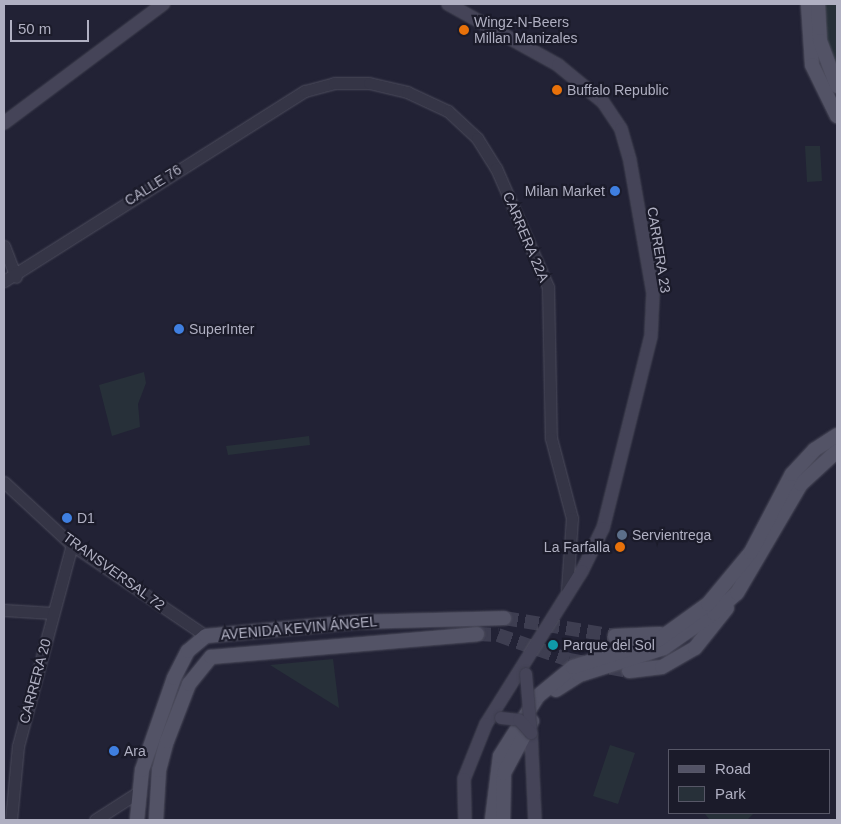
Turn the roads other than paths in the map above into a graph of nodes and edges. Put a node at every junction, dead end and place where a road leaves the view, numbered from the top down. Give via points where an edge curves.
1 (163, 4) edge
2 (448, 4) edge
3 (808, 4) edge
4 (818, 4) edge
5 (837, 86) edge
6 (304, 90) joint
7 (837, 116) edge
8 (4, 123) edge
9 (4, 246) edge
10 (16, 277) junction
11 (4, 281) edge
12 (837, 435) edge
13 (837, 451) edge
14 (4, 482) edge
15 (72, 545) junction
16 (567, 589) junction
17 (737, 593) junction
18 (4, 610) edge
19 (53, 613) junction
20 (504, 618) tunnel mouth
21 (309, 627) junction
22 (275, 632) junction
23 (671, 632) junction
24 (477, 634) tunnel mouth
25 (206, 636) junction
26 (615, 636) tunnel mouth
27 (309, 651) junction
28 (276, 654) junction
29 (528, 656) junction
30 (629, 671) tunnel mouth
31 (486, 724) junction
32 (532, 737) junction
33 (137, 793) junction
34 (11, 820) edge
35 (95, 820) edge
36 (137, 820) edge
37 (156, 820) edge
38 (465, 820) edge
39 (492, 820) edge
40 (502, 820) edge
41 (535, 820) edge

1 - 8 main road
2 - 16 main road, CARRERA 23 via 580,80 621,129 652,293 651,336 603,528
3 - 7 main road via 812,65
4 - 5 main road via 820,41
6 - 10 street, CALLE 76 via 133,197
6 - 16 street, CARRERA 22A via 334,83 368,83 407,92 448,111 476,138 496,168 548,287 551,309 551,438 572,518
9 - 10 street
10 - 11 street, CALLE 76
12 - 23 main road via 814,450 792,474 728,585
13 - 17 main road via 801,484
14 - 15 street, TRANSVERSAL 72
15 - 19 street, CARRERA 20
15 - 25 street, TRANSVERSAL 72
16 - 29 main road, CARRERA 23
17 - 30 main road via 695,648 662,667
17 - 40 main road via 664,648 579,675 557,689 542,704 509,758
18 - 19 street
19 - 34 street, CARRERA 20 via 18,746
20 - 21 main road, AVENIDA KEVIN ÁNGEL
21 - 22 main road, AVENIDA KEVIN ÁNGEL
21 - 27 main road via 316,638
22 - 25 main road, AVENIDA KEVIN ÁNGEL
22 - 28 main road via 270,643
23 - 26 main road
23 - 39 main road via 638,648 573,667 538,696 500,756
24 - 27 main road, AVENIDA KEVIN ÁNGEL via 431,635
25 - 33 main road, AVENIDA KEVIN ÁNGEL via 188,651 174,678
27 - 28 main road, AVENIDA KEVIN ÁNGEL
28 - 37 main road, AVENIDA KEVIN ÁNGEL via 220,654 198,669 161,763
29 - 31 main road, CARRERA 23
29 - 32 main road, CARRERA 23, bridge via 526,674
31 - 32 main road, bridge via 501,718 519,720
31 - 38 main road, CARRERA 23 via 464,779
32 - 41 main road, CARRERA 23
33 - 35 street
33 - 36 main road, AVENIDA KEVIN ÁNGEL

